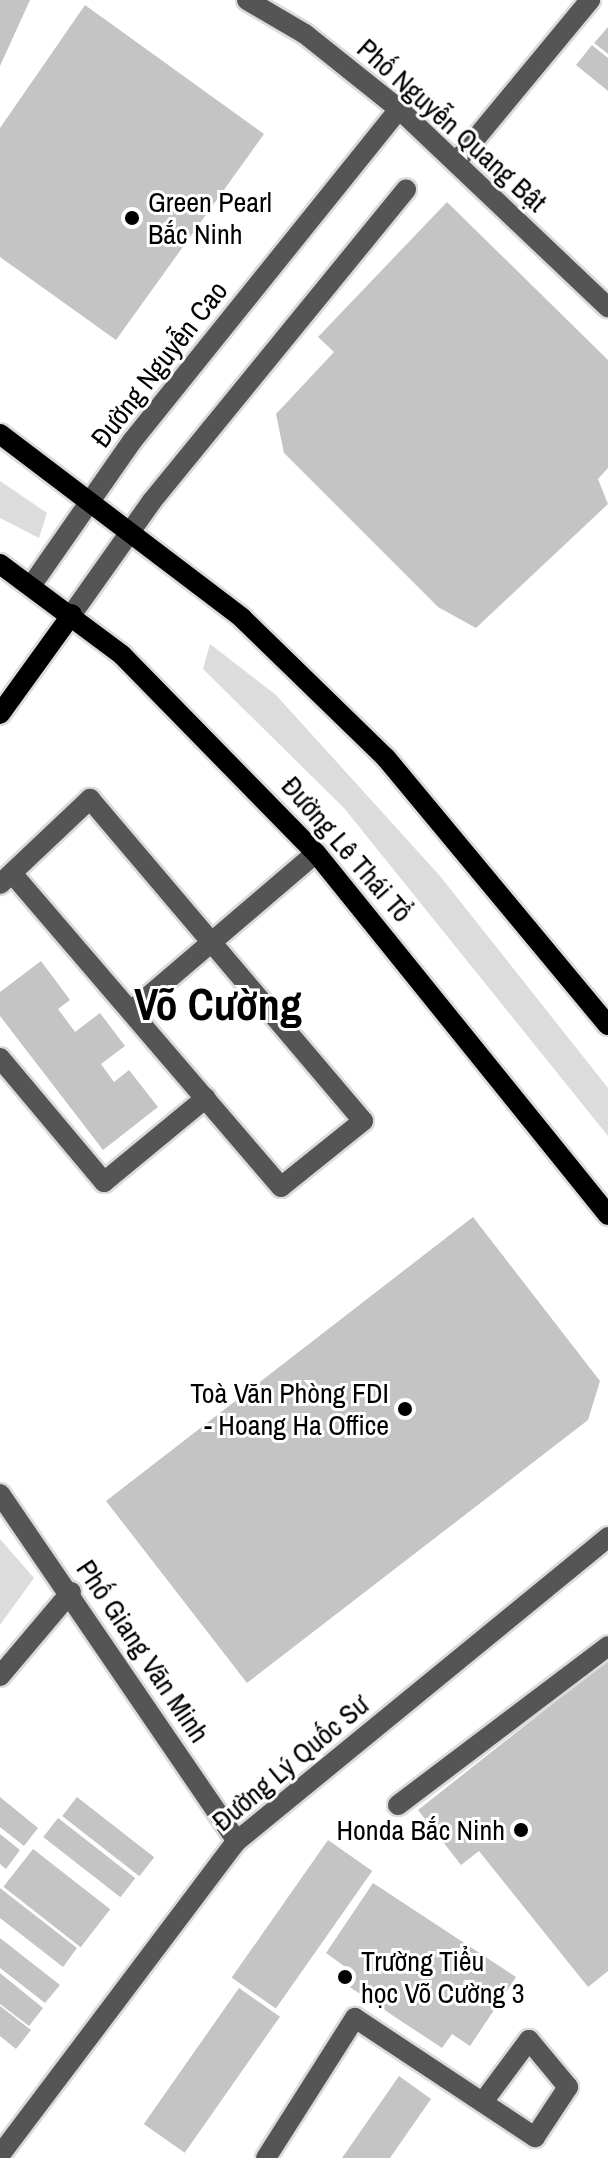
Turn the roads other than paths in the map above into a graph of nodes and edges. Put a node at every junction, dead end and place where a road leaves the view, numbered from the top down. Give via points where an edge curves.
1 (247, 0) edge
2 (590, 0) edge
3 (399, 109) junction
4 (457, 161) junction
5 (406, 190) dead end
6 (608, 307) edge
7 (0, 434) edge
8 (89, 501) junction
9 (129, 531) junction
10 (0, 564) edge
11 (31, 586) junction
12 (72, 614) junction
13 (0, 714) edge
14 (316, 853) junction
15 (6, 878) edge
16 (215, 940) junction
17 (131, 1011) junction
18 (608, 1025) edge
19 (0, 1058) edge
20 (206, 1098) junction
21 (608, 1215) edge
22 (0, 1494) edge
23 (608, 1537) edge
24 (71, 1592) junction
25 (608, 1646) edge
26 (0, 1676) edge
27 (398, 1805) dead end
28 (237, 1841) junction
29 (483, 2102) junction
30 (2, 2156) edge
31 (266, 2158) edge

1 - 3 street, Phố Nguyễn Quang Bật via 305,34
2 - 4 street
3 - 4 street, Phố Nguyễn Quang Bật
3 - 8 street, Đường Nguyễn Cao
4 - 6 street, Phố Nguyễn Quang Bật
5 - 9 street
7 - 8 main road
8 - 9 main road
8 - 11 street, Đường Nguyễn Cao
9 - 12 street
9 - 18 main road via 242,618 386,758
10 - 11 main road, Đường Lê Thái Tổ
11 - 12 main road, Đường Lê Thái Tổ
12 - 13 main road
12 - 14 main road, Đường Lê Thái Tổ via 177,705
14 - 16 street
14 - 21 main road, Đường Lê Thái Tổ
15 - 16 street via 90,799
15 - 17 street
16 - 17 street
16 - 20 street via 363,1121 281,1187
17 - 20 street
19 - 20 street via 104,1182
22 - 24 street, Phố Giang Văn Minh
23 - 28 street, Đường Lý Quốc Sư
24 - 26 street
24 - 28 street, Phố Giang Văn Minh
25 - 27 street
28 - 30 street, Đường Lý Quốc Sư
29 - 29 street via 535,2137 568,2087 529,2040
29 - 31 street via 355,2018

